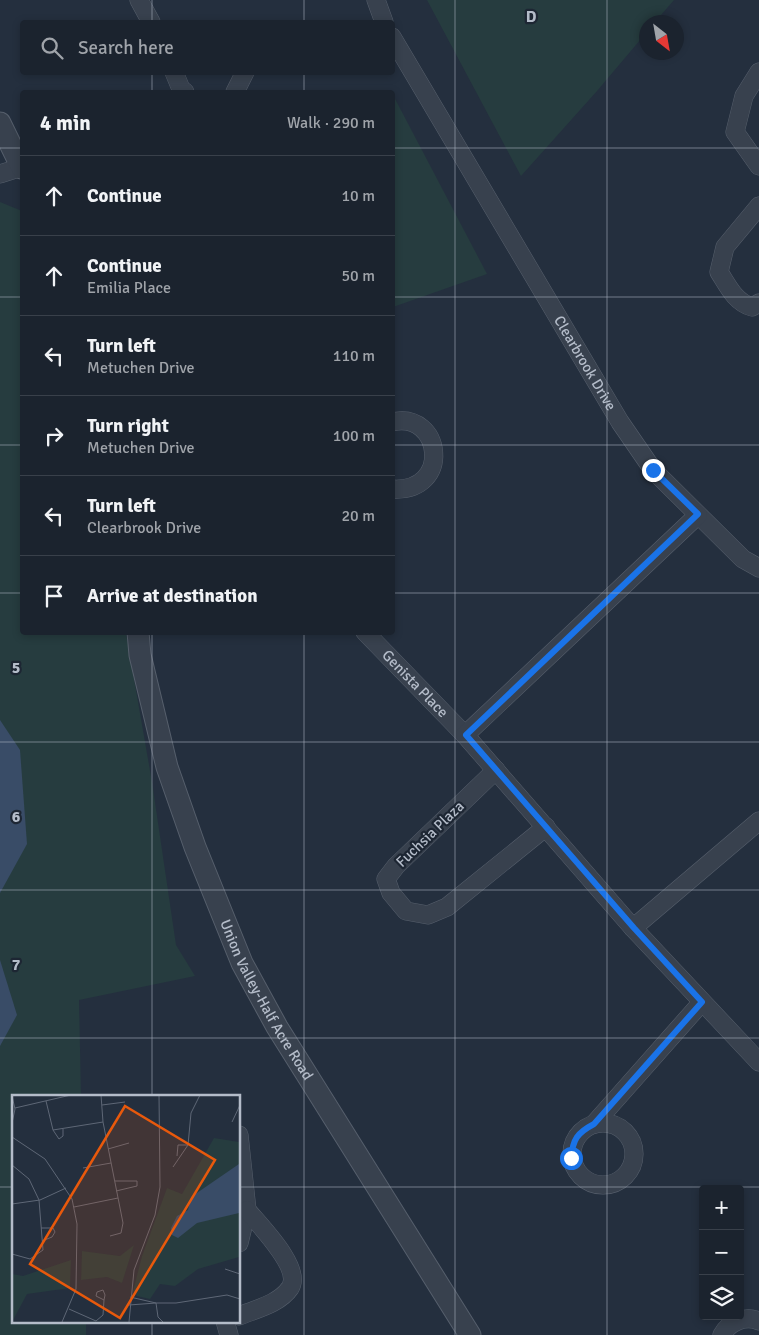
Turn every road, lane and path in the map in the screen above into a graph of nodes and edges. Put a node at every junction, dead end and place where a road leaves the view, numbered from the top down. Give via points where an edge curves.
1 (140, 0) edge
2 (376, 0) edge
3 (150, 20) edge
4 (383, 20) edge
5 (395, 42) edge
6 (759, 72) edge
7 (175, 75) edge
8 (244, 75) edge
9 (182, 90) edge
10 (236, 90) edge
11 (0, 123) edge
12 (20, 163) edge
13 (759, 166) edge
14 (20, 168) edge
15 (0, 174) edge
16 (759, 206) edge
17 (759, 303) edge
18 (395, 421) edge
19 (395, 489) edge
20 (698, 514) junction
21 (759, 568) edge
22 (138, 635) edge
23 (368, 635) edge
24 (466, 735) junction
25 (496, 770) junction
26 (759, 820) edge
27 (546, 827) junction
28 (634, 928) junction
29 (702, 1002) junction
30 (759, 1062) edge
31 (594, 1124) dead end
32 (240, 1144) edge
33 (247, 1210) junction
34 (240, 1239) edge
35 (240, 1316) edge
36 (759, 1321) edge
37 (225, 1322) edge
38 (229, 1335) edge
39 (470, 1335) edge
40 (722, 1335) edge

1 - 3 street
2 - 4 street
5 - 20 street, Clearbrook Drive via 620,422 653,470
6 - 13 street via 744,96 735,132
7 - 9 street
8 - 10 street
11 - 12 street
14 - 15 street
16 - 17 street via 725,247 719,272 742,304 752,307
18 - 19 street via 414,423 426,431 433,444 435,458 431,472 421,483 408,489
20 - 21 street, Clearbrook Drive via 744,559
20 - 24 street
22 - 39 street, Union Valley-Half Acre Road via 140,655 167,767 195,848 242,963 276,1027
23 - 24 street, Genista Place
24 - 25 street, Genista Place
25 - 27 street, Genista Place
25 - 27 street, Fuchsia Plaza via 386,879 391,893 406,911 428,914 447,906
26 - 28 street
27 - 28 street, Genista Place
28 - 29 street, Genista Place
29 - 30 street, Genista Place
29 - 31 street
32 - 33 street
33 - 34 street
33 - 35 street via 275,1242 292,1277 290,1287 277,1300
36 - 40 street via 737,1321 729,1325
37 - 38 street

